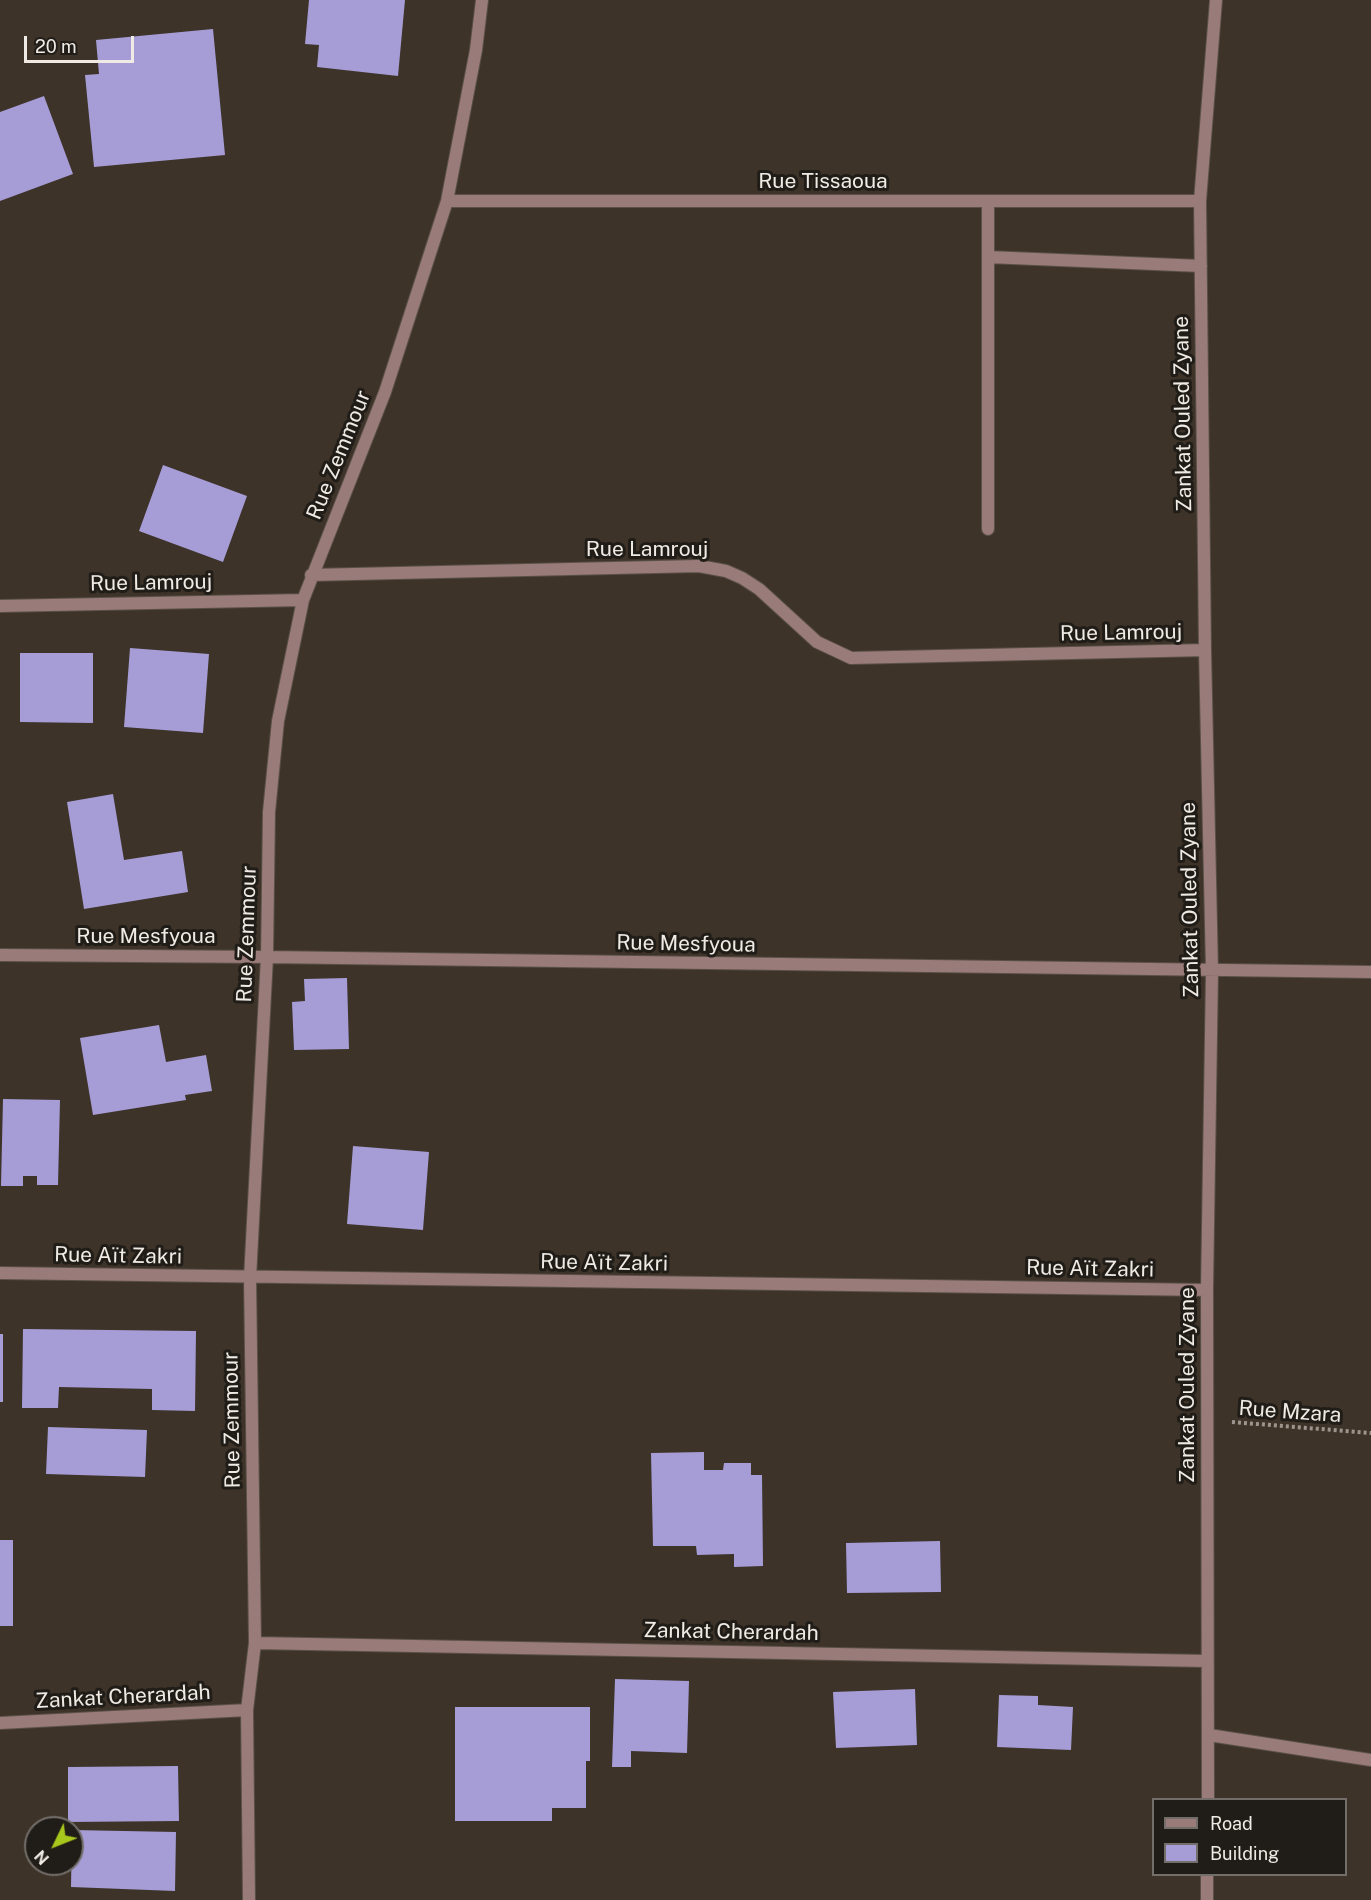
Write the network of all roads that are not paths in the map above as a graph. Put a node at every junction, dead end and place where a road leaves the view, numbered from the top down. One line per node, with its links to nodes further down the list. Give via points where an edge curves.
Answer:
1 (483, 0): 3 (street, Rue Zemmour)
2 (1216, 0): 5 (street, Zankat Ouled Zyane)
3 (447, 201): 4 (street, Rue Tissaoua); 9 (street, Rue Zemmour, via 385,392)
4 (988, 201): 5 (street, Rue Tissaoua); 6 (street)
5 (1200, 201): 7 (street, Zankat Ouled Zyane)
6 (988, 257): 7 (street); 8 (street)
7 (1201, 266): 12 (street, Zankat Ouled Zyane)
8 (988, 529)
9 (311, 575): 10 (street, Rue Zemmour); 12 (street, Rue Lamrouj, via 699,567 742,578 817,642 851,658)
10 (303, 600): 11 (street, Rue Lamrouj); 14 (street, Rue Zemmour, via 278,721 269,812)
11 (0, 606)
12 (1205, 650): 15 (street, Zankat Ouled Zyane)
13 (0, 955): 14 (street, Rue Mesfyoua)
14 (267, 957): 15 (street, Rue Mesfyoua); 18 (street, Rue Zemmour)
15 (1212, 971): 16 (street, Rue Mesfyoua); 19 (street, Zankat Ouled Zyane)
16 (1371, 972)
17 (0, 1273): 18 (street, Rue Aït Zakri)
18 (250, 1278): 19 (street, Rue Aït Zakri); 20 (street, Rue Zemmour)
19 (1207, 1290): 21 (street, Zankat Ouled Zyane)
20 (255, 1643): 21 (street, Zankat Cherardah); 22 (street, Rue Zemmour)
21 (1207, 1661): 24 (street, Zankat Ouled Zyane)
22 (247, 1710): 23 (street, Zankat Cherardah); 28 (street, Rue Zemmour)
23 (0, 1724)
24 (1209, 1734): 25 (street); 26 (street, Zankat Ouled Zyane)
25 (1371, 1760)
26 (1208, 1798)
27 (1207, 1876): 29 (street)
28 (249, 1900)
29 (1207, 1900)

